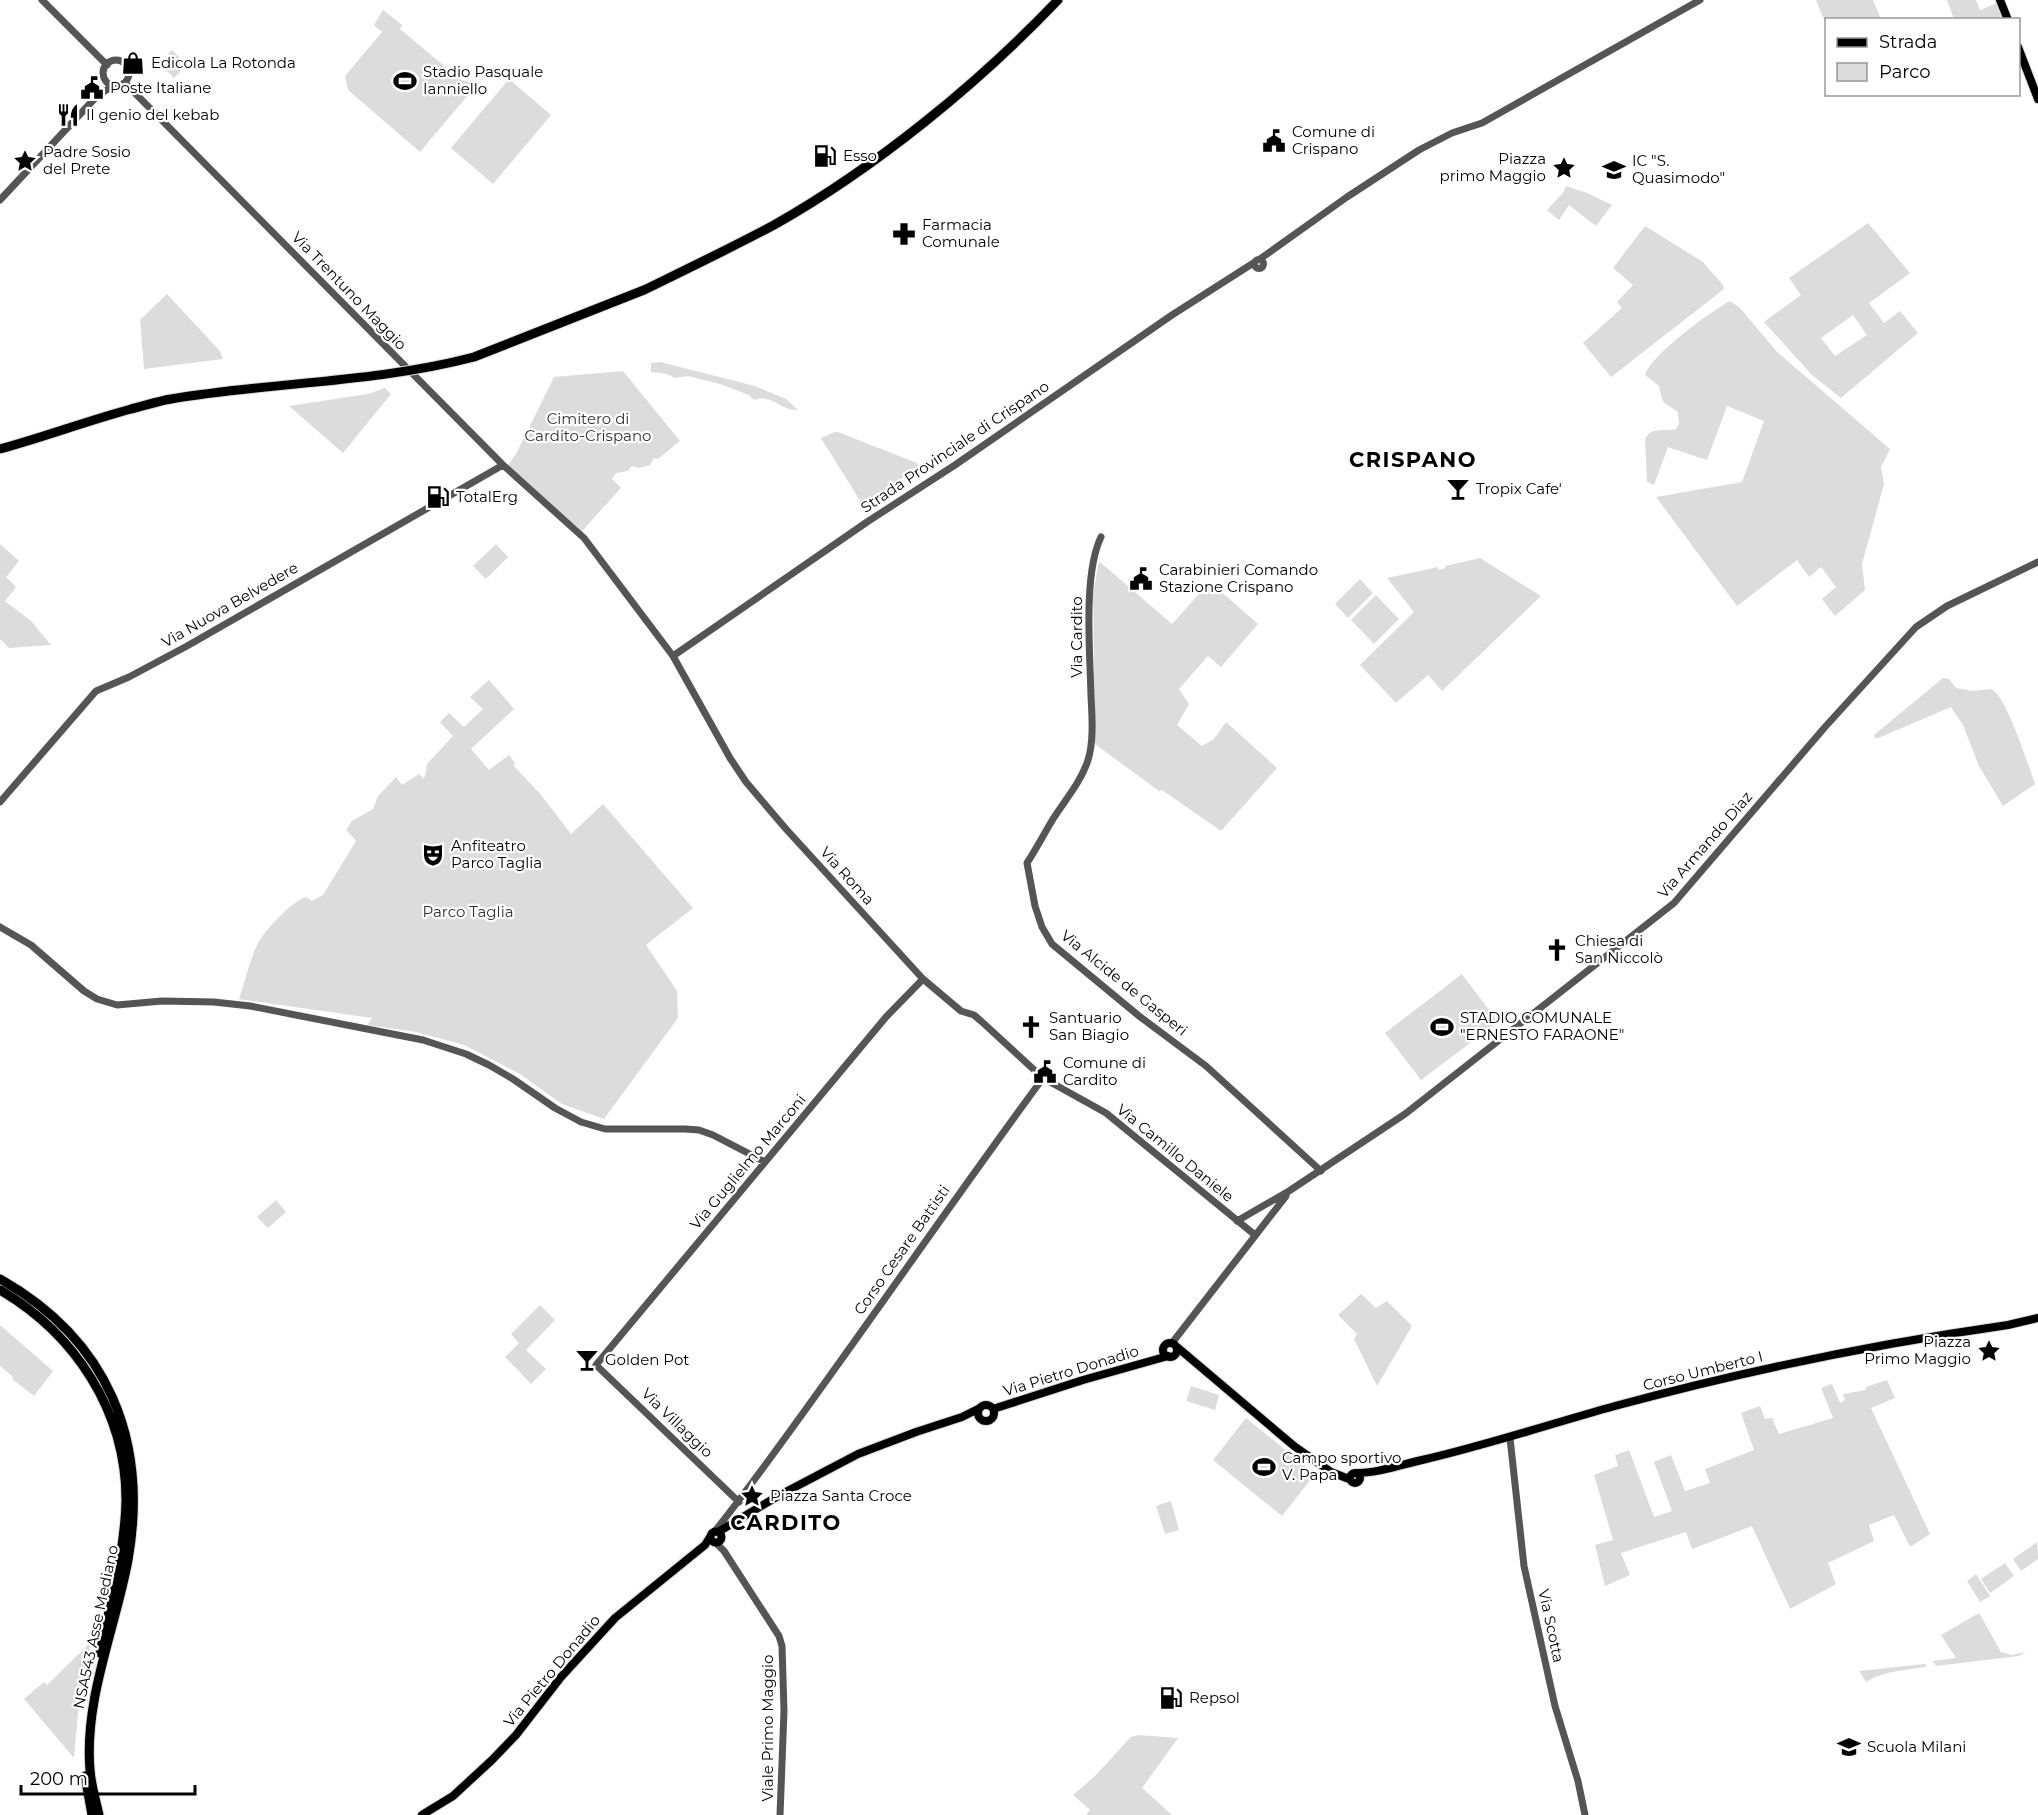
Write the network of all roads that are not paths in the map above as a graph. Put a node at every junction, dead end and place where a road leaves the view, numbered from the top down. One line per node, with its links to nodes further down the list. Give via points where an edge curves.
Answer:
1 (42, 0): 7 (street)
2 (1058, 0): 12 (highway, bridge, via 986,70 888,150 775,224 644,290 448,364 386,375 169,399)
3 (1700, 0): 17 (street, Strada Provinciale di Crispano, via 1482,123 1452,133 1400,161)
4 (2000, 0): 5 (main road)
5 (2007, 18)
6 (2020, 50): 10 (main road)
7 (107, 64): 8 (street, via 125,64 129,75); 9 (street, via 104,77)
8 (125, 82): 9 (street); 13 (street, Via Trentuno Maggio)
9 (113, 86): 11 (street, via 98,95)
10 (2038, 99)
11 (0, 200)
12 (0, 449)
13 (503, 465): 14 (street, Via Trentuno Maggio); 19 (street, Via Nuova Belvedere, via 187,646 96,691)
14 (558, 515): 17 (street, Via Roma, via 584,538)
15 (1101, 537): 18 (street, Via Cardito, via 1090,579)
16 (2038, 562): 24 (street, Via Armando Diaz, via 1947,606 1916,627 1674,903 1405,1114)
17 (673, 656): 21 (street, Via Roma, via 746,782)
18 (1091, 740): 24 (street, Via Alcide de Gasperi, via 1077,784 1027,863 1042,927 1052,944 1068,958 1206,1066)
19 (0, 802)
20 (0, 927): 23 (street, via 31,945 97,999 117,1005 162,1001 241,1005 423,1040 489,1065 581,1122 605,1129 699,1130)
21 (923, 979): 22 (street, Via Roma, via 961,1011 981,1021); 23 (street, Via Guglielmo Marconi, via 886,1017)
22 (1043, 1078): 28 (street, Via Camillo Daniele, via 1106,1113); 38 (street, Corso Cesare Battisti)
23 (765, 1162): 34 (street, Via Guglielmo Marconi)
24 (1321, 1171): 25 (street, Via Armando Diaz)
25 (1289, 1191): 26 (street, Via Armando Diaz); 27 (street)
26 (1266, 1205): 27 (street, via 1272,1206); 28 (street, Via Armando Diaz)
27 (1271, 1214): 29 (street)
28 (1237, 1221): 29 (street, Via Camillo Daniele)
29 (1254, 1235): 33 (street)
30 (0, 1279): 41 (highway, NSA543 Asse Mediano, via 21,1291 67,1330 104,1380 126,1433 134,1499 128,1560 91,1714 90,1771)
31 (0, 1290): 40 (highway, NSA543 Asse Mediano, via 32,1311 77,1356 103,1400 120,1454 126,1499 123,1533 87,1714 84,1761)
32 (2038, 1318): 37 (main road, Corso Umberto I, via 1732,1376)
33 (1171, 1350): 35 (main road, Via Pietro Donadio); 37 (main road, Corso Umberto I, via 1185,1355 1331,1472 1354,1477)
34 (596, 1365): 38 (street, Via Villaggio)
35 (993, 1409): 36 (main road, via 986,1405); 36 (main road, via 989,1420 984,1420)
36 (979, 1412): 39 (main road, Via Pietro Donadio, via 858,1454 778,1496)
37 (1510, 1438): 44 (street, Via Scotta, via 1524,1566 1556,1711)
38 (739, 1502): 39 (street, Corso Cesare Battisti)
39 (715, 1538): 42 (main road, Via Pietro Donadio, via 615,1618 492,1760 453,1796); 43 (street, Viale Primo Maggio, via 782,1646)
40 (92, 1815)
41 (99, 1815)
42 (422, 1815)
43 (780, 1815)
44 (1585, 1815)

